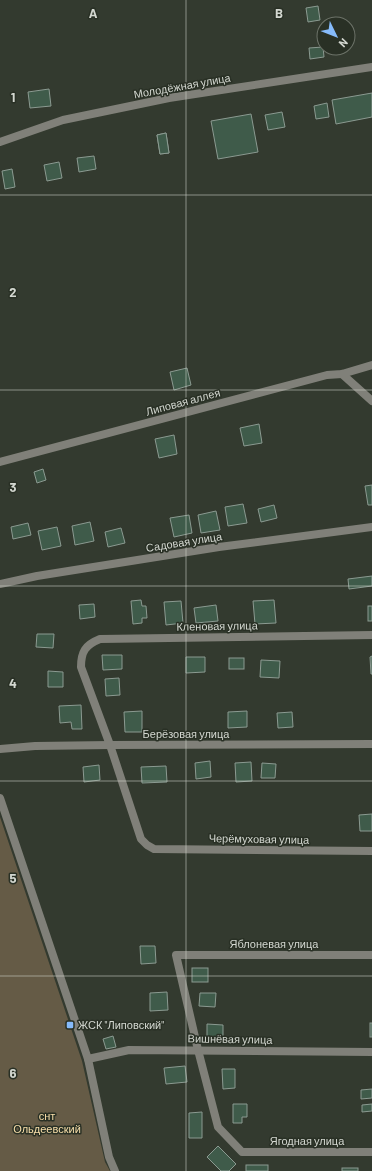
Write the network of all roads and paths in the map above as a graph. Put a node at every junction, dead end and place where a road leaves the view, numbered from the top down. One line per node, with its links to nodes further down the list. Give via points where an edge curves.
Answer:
1 (372, 67): 2 (street, Молодёжная улица, via 169,98 63,120)
2 (0, 142)
3 (372, 365): 4 (street, Липовая аллея)
4 (342, 374): 5 (street); 6 (street, Липовая аллея, via 327,375)
5 (372, 401)
6 (0, 462)
7 (372, 527): 8 (street, Садовая улица, via 218,547)
8 (0, 584)
9 (372, 634): 11 (street, Кленовая улица, via 100,639 92,642 81,656 81,667)
10 (372, 744): 11 (street, Берёзовая улица)
11 (110, 745): 12 (street, Берёзовая улица); 14 (street, Черёмуховая улица, via 141,839 154,848)
12 (0, 749)
13 (0, 798): 18 (street)
14 (372, 851)
15 (372, 954): 16 (street, Яблоневая улица, via 176,956)
16 (198, 1050): 17 (street, Вишнёвая улица); 18 (street, Вишнёвая улица, via 129,1050); 19 (street, Ягодная улица, via 218,1127 242,1152)
17 (372, 1052)
18 (88, 1059): 20 (street, via 109,1157)
19 (372, 1152)
20 (115, 1171)

